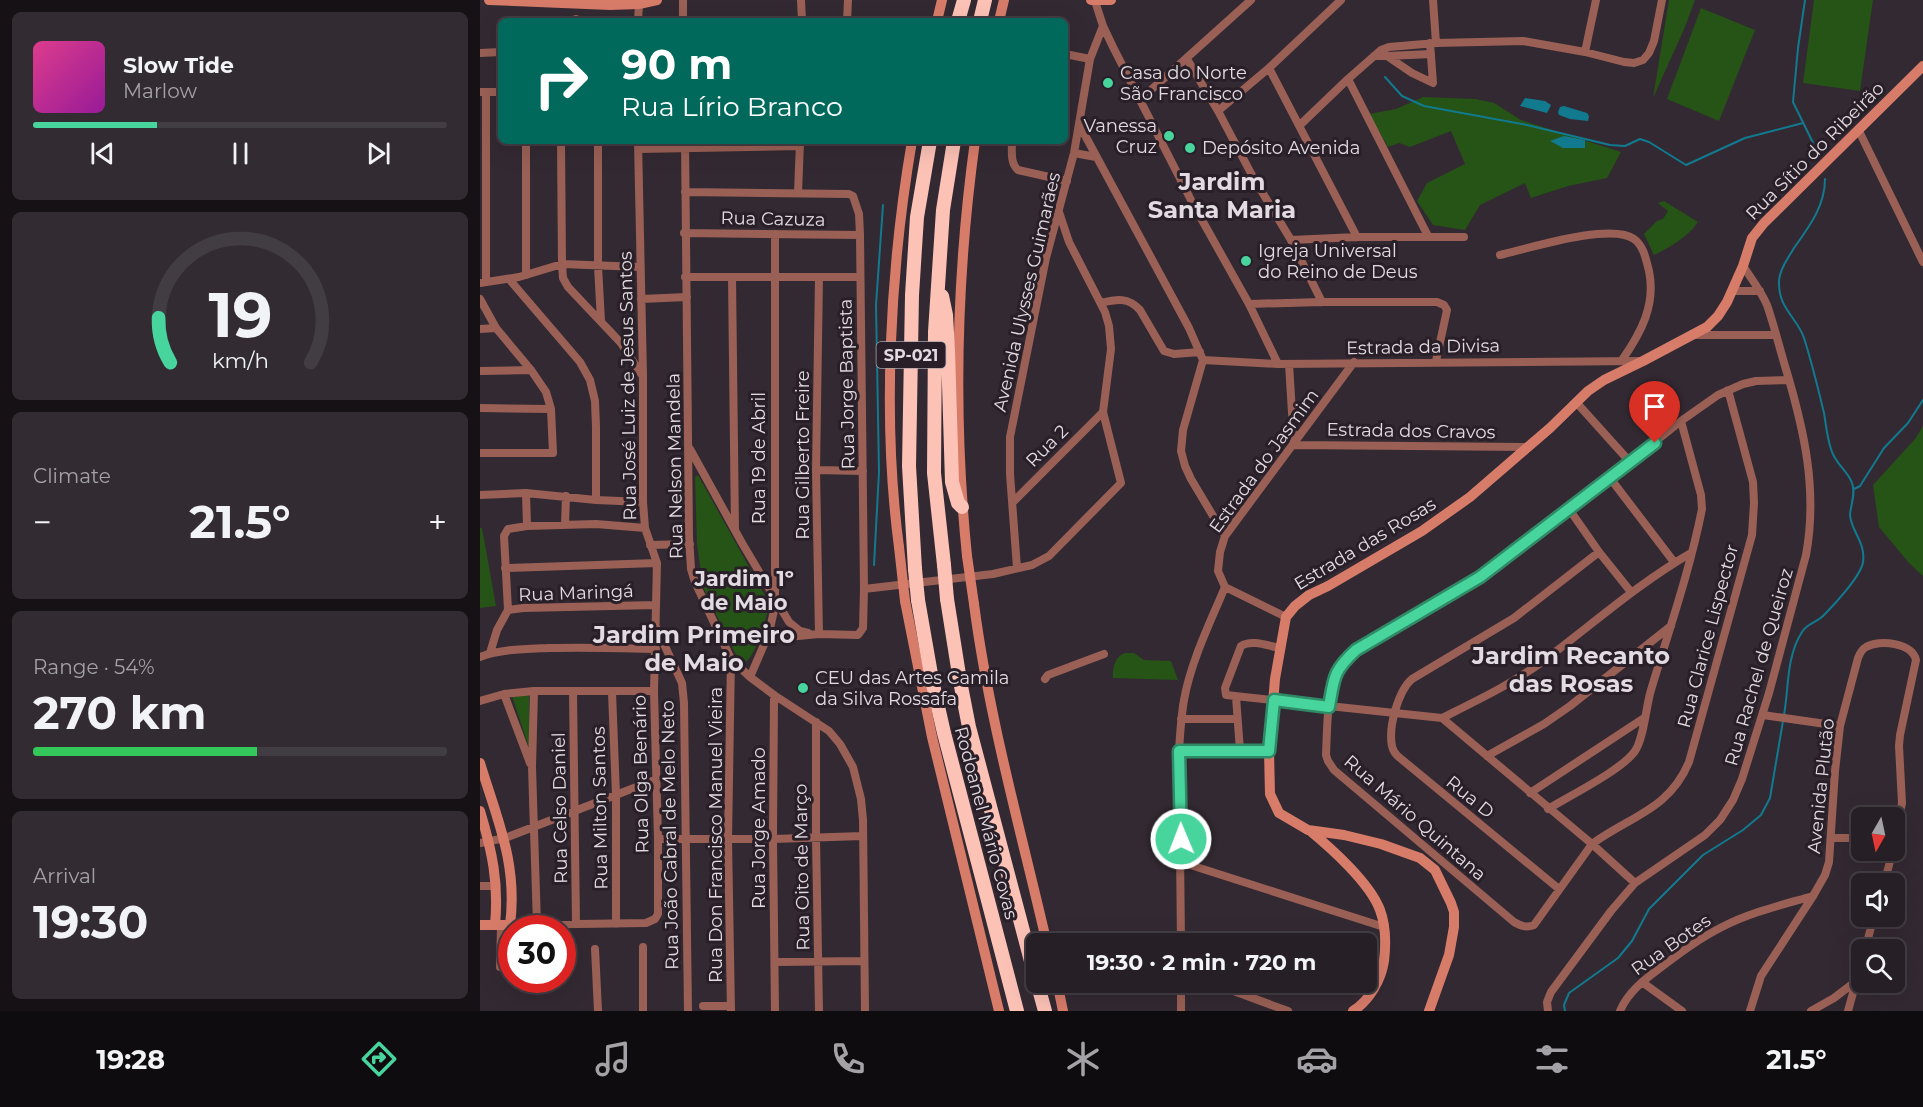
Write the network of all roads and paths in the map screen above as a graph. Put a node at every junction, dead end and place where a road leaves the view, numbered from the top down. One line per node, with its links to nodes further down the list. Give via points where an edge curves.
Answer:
1 (489, 0): 17 (main road)
2 (657, 0): 17 (main road)
3 (683, 0): 19 (street)
4 (801, 0): 20 (street)
5 (848, 0): 21 (street)
6 (942, 0): 22 (main road)
7 (964, 0): 23 (highway)
8 (985, 0): 24 (highway)
9 (1004, 0): 25 (main road)
10 (1093, 0): 11 (main road); 26 (street)
11 (1111, 0)
12 (1251, 0): 36 (street)
13 (1433, 0): 27 (street)
14 (1596, 0): 30 (street)
15 (1662, 0): 30 (street, via 1654,41 1643,60 1624,62)
16 (1336, 2): 38 (street)
17 (639, 4): 18 (street)
18 (638, 18)
19 (683, 18)
20 (802, 18)
21 (848, 18)
22 (938, 18)
23 (959, 18)
24 (981, 18)
25 (1000, 18)
26 (1103, 27): 35 (street, Avenida Ulysses Guimarães); 41 (street)
27 (1433, 43): 30 (street, via 1524,41); 32 (street); 33 (street, via 1389,46)
28 (480, 52): 29 (street)
29 (498, 52)
30 (1585, 52)
31 (1068, 54): 35 (street)
32 (1431, 54): 34 (street); 34 (street, via 1433,83)
33 (1374, 56): 34 (street); 39 (street)
34 (1387, 56)
35 (1090, 58): 44 (street, Avenida Ulysses Guimarães)
36 (1187, 58): 41 (street); 42 (street)
37 (1923, 66): 45 (main road, Rua Sítio do Ribeirão)
38 (1269, 68): 42 (street); 43 (street)
39 (1348, 79): 43 (street); 67 (street)
40 (483, 92): 86 (street)
41 (1141, 99): 94 (street)
42 (1218, 111): 70 (street)
43 (1300, 125): 68 (street)
44 (1080, 126): 57 (street, Avenida Ulysses Guimarães); 58 (street)
45 (1859, 130): 73 (street); 76 (main road, Rua Sítio do Ribeirão, via 1764,223 1752,238)
46 (526, 144): 78 (street)
47 (561, 144): 74 (street)
48 (598, 144): 75 (street)
49 (800, 144): 56 (street); 61 (street)
50 (912, 144): 151 (main road, bridge, via 897,251 892,352 892,456 899,548)
51 (929, 144): 151 (highway, Rodoanel Mário Covas / SP-021, bridge, via 917,217 911,315 909,466 915,569)
52 (954, 144): 84 (highway, Rodoanel Mário Covas / SP-021)
53 (975, 144): 132 (main road, via 958,325)
54 (1012, 144): 59 (street, via 1012,161 1018,170)
55 (638, 145): 56 (street); 77 (street, Rua José Luiz de Jesus Santos)
56 (685, 145): 60 (street, Rua Nelson Mandela)
57 (1074, 153): 58 (street); 59 (street, Avenida Ulysses Guimarães)
58 (1096, 157): 100 (street)
59 (1066, 181): 62 (street, Avenida Ulysses Guimarães)
60 (685, 192): 61 (street); 63 (street, Rua Nelson Mandela)
61 (798, 193): 65 (street, Rua Jorge Baptista, via 854,196)
62 (1059, 212): 66 (street, Avenida Ulysses Guimarães); 71 (street)
63 (684, 233): 64 (street, Rua Cazuza); 80 (street, Rua Nelson Mandela)
64 (775, 234): 65 (street, Rua Cazuza); 79 (street, Rua 19 de Abril)
65 (860, 235): 83 (street, Rua Jorge Baptista)
66 (1053, 236): 71 (street); 131 (street, Avenida Ulysses Guimarães, via 1010,437)
67 (1428, 236): 68 (street); 69 (street)
68 (1357, 237): 70 (street)
69 (1464, 237)
70 (1291, 240): 92 (street)
71 (1070, 242): 93 (street)
72 (1500, 255): 102 (street, via 1582,236 1610,233 1635,239 1645,254 1651,281 1649,303 1638,338)
73 (1923, 261)
74 (562, 264): 75 (street); 78 (street); 95 (street, via 568,287)
75 (598, 266): 77 (street); 95 (street)
76 (1743, 266): 87 (main road, Rua Sítio do Ribeirão); 88 (street, Rua Rachel de Queiroz)
77 (640, 267): 91 (street, Rua José Luiz de Jesus Santos)
78 (526, 275): 85 (street)
79 (775, 276): 81 (street); 82 (street); 150 (street, Rua 19 de Abril)
80 (685, 277): 81 (street); 89 (street, Rua Nelson Mandela)
81 (732, 277): 137 (street)
82 (819, 277): 83 (street); 123 (street, Rua Gilberto Freire)
83 (860, 277): 124 (street, Rua Jorge Baptista)
84 (938, 278): 132 (highway, via 948,342 952,482); 232 (highway, Rodoanel Mário Covas / SP-021, bridge, via 934,473 947,599 969,727)
85 (509, 279): 86 (street); 129 (street, via 580,362 590,380 595,401)
86 (483, 282)
87 (1732, 291): 88 (street); 98 (main road, Rua Sítio do Ribeirão, via 1718,316)
88 (1760, 291): 99 (street, Rua Rachel de Queiroz)
89 (687, 297): 91 (street); 119 (street, Rua Nelson Mandela)
90 (480, 299): 96 (street)
91 (642, 299): 110 (street, Rua José Luiz de Jesus Santos)
92 (1322, 302): 94 (street); 103 (street, via 1427,301 1444,305 1448,310)
93 (1101, 303): 100 (street, via 1127,300 1135,304 1164,351); 116 (street, via 1111,336)
94 (1249, 304): 106 (street)
95 (601, 321): 110 (street)
96 (496, 328): 97 (street); 109 (street)
97 (480, 329)
98 (1694, 335): 99 (street); 104 (main road, Rua Sítio do Ribeirão)
99 (1776, 335): 111 (street, Rua Rachel de Queiroz)
100 (1200, 352): 101 (street)
101 (1203, 360): 106 (street, Estrada da Divisa); 138 (street, via 1181,451 1191,479)
102 (1622, 360): 103 (street, Estrada da Divisa); 104 (street, Estrada da Divisa)
103 (1436, 361): 105 (street, Estrada da Divisa)
104 (1643, 361): 113 (main road, Estrada das Rosas, via 1604,380)
105 (1354, 362): 107 (street, Estrada da Divisa); 118 (street, Estrada do Jasmim)
106 (1278, 364): 107 (street, Estrada da Divisa)
107 (1289, 364): 118 (street)
108 (480, 370): 109 (street)
109 (531, 370): 115 (street, via 546,392)
110 (643, 376): 130 (street, Rua José Luiz de Jesus Santos)
111 (1789, 380): 112 (street, Rua Mário Quintana, via 1756,381); 180 (street, Rua Rachel de Queiroz, via 1807,459 1811,517 1806,555)
112 (1728, 390): 117 (street, Rua Mário Quintana); 212 (street, Rua Clarice Lispector, via 1753,482 1752,535 1689,762 1676,787 1660,803)
113 (1576, 402): 120 (main road, Estrada das Rosas); 122 (street)
114 (480, 408): 115 (street)
115 (551, 409): 121 (street, via 553,453)
116 (1103, 412): 131 (street, Rua 2); 146 (street, via 1121,483 1049,556)
117 (1681, 421): 122 (street, Rua Mário Quintana); 142 (street, via 1701,495 1702,509)
118 (1294, 445): 120 (street, Estrada dos Cravos); 138 (street, Estrada do Jasmim)
119 (690, 447): 137 (street); 139 (street, Rua Nelson Mandela)
120 (1528, 447): 154 (main road, Estrada das Rosas, via 1470,497 1422,531 1309,595)
121 (480, 453)
122 (1630, 462): 125 (street, Rua Mário Quintana)
123 (816, 470): 124 (street); 157 (street, Rua Gilberto Freire)
124 (863, 471): 148 (street, Rua Jorge Baptista)
125 (1610, 478): 133 (street, Rua Mário Quintana); 143 (street)
126 (525, 493): 127 (street); 128 (street); 135 (street)
127 (480, 495)
128 (566, 496): 129 (street); 134 (street)
129 (596, 500): 130 (street)
130 (643, 502): 136 (street, Rua José Luiz de Jesus Santos)
131 (1013, 502): 146 (street, Avenida Ulysses Guimarães)
132 (962, 507): 230 (main road, bridge, via 979,643)
133 (1569, 509): 141 (street); 178 (street, Rua Mário Quintana, via 1480,577 1356,650 1333,679)
134 (565, 525): 135 (street); 136 (street)
135 (527, 526): 145 (street, via 508,529 504,536)
136 (645, 528): 140 (street, Rua José Luiz de Jesus Santos)
137 (735, 530): 150 (street)
138 (1225, 536): 147 (street, Estrada do Jasmim, via 1218,571)
139 (690, 544): 140 (street); 166 (street, Rua Nelson Mandela, via 695,582)
140 (650, 545): 144 (street, Rua José Luiz de Jesus Santos)
141 (1599, 552): 149 (street); 179 (street, Rua D, via 1514,618 1412,679 1401,692)
142 (1691, 553): 143 (street); 155 (street)
143 (1674, 562): 149 (street)
144 (657, 563): 145 (street); 152 (street, Rua José Luiz de Jesus Santos)
145 (506, 568): 153 (street)
146 (1017, 568): 148 (street)
147 (1226, 587): 154 (street); 183 (street, via 1200,649)
148 (864, 589): 157 (street, Rua Jorge Baptista, via 863,628 858,635)
149 (1631, 592): 181 (street, via 1531,670)
150 (774, 597): 157 (street, via 789,622); 158 (street, Rua 19 de Abril)
151 (911, 601): 255 (main road, via 932,737); 256 (highway, Rodoanel Mário Covas / SP-021)
152 (656, 605): 153 (street, Rua Maringá); 156 (street, Rua José Luiz de Jesus Santos)
153 (508, 610): 163 (street, Rua Maringá)
154 (1286, 617): 160 (main road, Estrada das Rosas)
155 (1671, 626): 159 (street); 162 (street)
156 (657, 628): 161 (street, Rua Olga Benário); 209 (street, Rua João Cabral de Melo Neto, via 682,683)
157 (815, 634): 158 (street)
158 (767, 639): 167 (street, Rua 19 de Abril)
159 (1646, 647): 162 (street); 190 (street, via 1544,724)
160 (1280, 648): 175 (street, via 1251,643 1241,646 1225,691 1226,695); 176 (main road, Estrada das Rosas)
161 (656, 649): 163 (street, via 586,647); 170 (street, Rua Olga Benário)
162 (1663, 652): 182 (street)
163 (490, 653): 165 (street)
164 (1104, 654): 168 (street)
165 (480, 657)
166 (731, 659): 167 (street, Rua Nelson Mandela); 210 (street, Rua Don Francisco Manuel Vieira)
167 (750, 677): 174 (street, Rua Nelson Mandela)
168 (1045, 679)
169 (534, 691): 171 (street); 173 (street); 192 (street)
170 (654, 691): 172 (street); 193 (street, Rua Olga Benário)
171 (573, 692): 172 (street); 199 (street, Rua Celso Daniel)
172 (612, 692): 195 (street, Rua Milton Santos)
173 (504, 694): 177 (street); 192 (street)
174 (774, 695): 185 (street, Rua Nelson Mandela); 204 (street, Rua Jorge Amado)
175 (1236, 697): 176 (street); 184 (street)
176 (1274, 700): 178 (street); 189 (main road, Estrada das Rosas)
177 (480, 701)
178 (1329, 707): 179 (street); 217 (street, Rua Mário Quintana, via 1326,755 1334,770 1514,922 1527,927 1534,925)
179 (1394, 714): 181 (street); 217 (street, Rua D, via 1392,744 1400,759)
180 (1763, 715): 186 (street); 214 (street, Rua Rachel de Queiroz, via 1742,779 1720,820 1705,835)
181 (1442, 718): 190 (street)
182 (1644, 718): 194 (street); 197 (street, via 1640,742 1630,758)
183 (1181, 719): 184 (street); 187 (street)
184 (1237, 719): 188 (street)
185 (816, 722): 202 (street, Rua Nelson Mandela, via 830,731 853,767 861,799); 205 (street, Rua Oito de Março)
186 (1840, 726): 196 (street, Avenida Plutão, via 1861,651 1874,644 1908,648 1916,660 1900,735); 206 (street, Avenida Plutão)
187 (1179, 751): 188 (street); 213 (street)
188 (1240, 751): 189 (street)
189 (1269, 751): 201 (main road, Estrada das Rosas, via 1270,794 1275,806 1279,813)
190 (1487, 756): 194 (street)
191 (480, 763): 203 (main road)
192 (532, 767): 200 (street)
193 (657, 779): 195 (street); 208 (street, Rua Olga Benário)
194 (1530, 794): 197 (street)
195 (616, 795): 199 (street); 226 (street, Rua Milton Santos)
196 (1901, 807)
197 (1548, 809): 212 (street)
198 (480, 811): 211 (main road)
199 (575, 811): 200 (street); 224 (street, Rua Celso Daniel)
200 (534, 826): 203 (street); 223 (street)
201 (1308, 830): 229 (main road, via 1365,886 1377,903); 262 (main road, Estrada das Rosas, via 1381,844 1420,858 1435,870 1454,912 1454,927 1449,955)
202 (862, 836): 205 (street); 236 (street, Rua Nelson Mandela)
203 (505, 838): 211 (street); 222 (main road, via 512,883)
204 (772, 838): 205 (street); 210 (street); 237 (street, Rua Jorge Amado)
205 (816, 838): 235 (street, Rua Oito de Março)
206 (1831, 838): 207 (street); 218 (street, Avenida Plutão, via 1825,875)
207 (1851, 838)
208 (658, 839): 209 (street); 226 (street, Rua Olga Benário, via 658,914 646,923)
209 (687, 839): 210 (street); 251 (street, Rua João Cabral de Melo Neto)
210 (728, 839): 248 (street, Rua Don Francisco Manuel Vieira)
211 (485, 842): 216 (main road, via 494,864)
212 (1592, 844): 214 (street); 217 (street)
213 (1181, 861): 229 (street); 231 (street)
214 (1635, 883): 263 (street, Rua Rachel de Queiroz, via 1551,992)
215 (480, 886): 216 (street)
216 (496, 886): 221 (main road)
217 (1559, 889)
218 (1813, 896): 219 (street, Rua Botes); 220 (street, Avenida Plutão)
219 (1784, 904): 220 (street); 238 (street, Rua Botes, via 1722,926)
220 (1800, 914): 266 (street, Avenida Plutão, via 1761,976)
221 (500, 915)
222 (504, 915)
223 (537, 915)
224 (576, 915)
225 (576, 924): 226 (street)
226 (616, 924)
227 (480, 925): 228 (main road)
228 (498, 925)
229 (1384, 927): 261 (main road, via 1380,978)
230 (1044, 933)
231 (1181, 933)
232 (1026, 940)
233 (644, 947): 250 (street)
234 (596, 949): 249 (street)
235 (819, 961): 236 (street); 237 (street); 253 (street, Rua Oito de Março)
236 (864, 961): 254 (street, Rua Nelson Mandela)
237 (775, 962): 252 (street, Rua Jorge Amado)
238 (1642, 982): 264 (street, Rua Botes); 265 (street)
239 (1851, 985): 245 (street)
240 (1040, 993): 257 (highway, Rodoanel Mário Covas / SP-021)
241 (1059, 993): 258 (main road)
242 (1181, 993): 259 (street)
243 (1239, 993): 260 (street)
244 (1852, 993): 246 (street)
245 (1834, 998): 246 (street); 267 (street)
246 (1850, 1001): 268 (street)
247 (703, 1006): 248 (street)
248 (731, 1009)
249 (598, 1011)
250 (643, 1011)
251 (688, 1011)
252 (776, 1011)
253 (819, 1011)
254 (865, 1011)
255 (999, 1011)
256 (1017, 1011)
257 (1045, 1011)
258 (1063, 1011)
259 (1181, 1011)
260 (1288, 1011)
261 (1353, 1011)
262 (1429, 1011)
263 (1548, 1011)
264 (1620, 1011)
265 (1682, 1011)
266 (1750, 1011)
267 (1811, 1011)
268 (1848, 1011)

